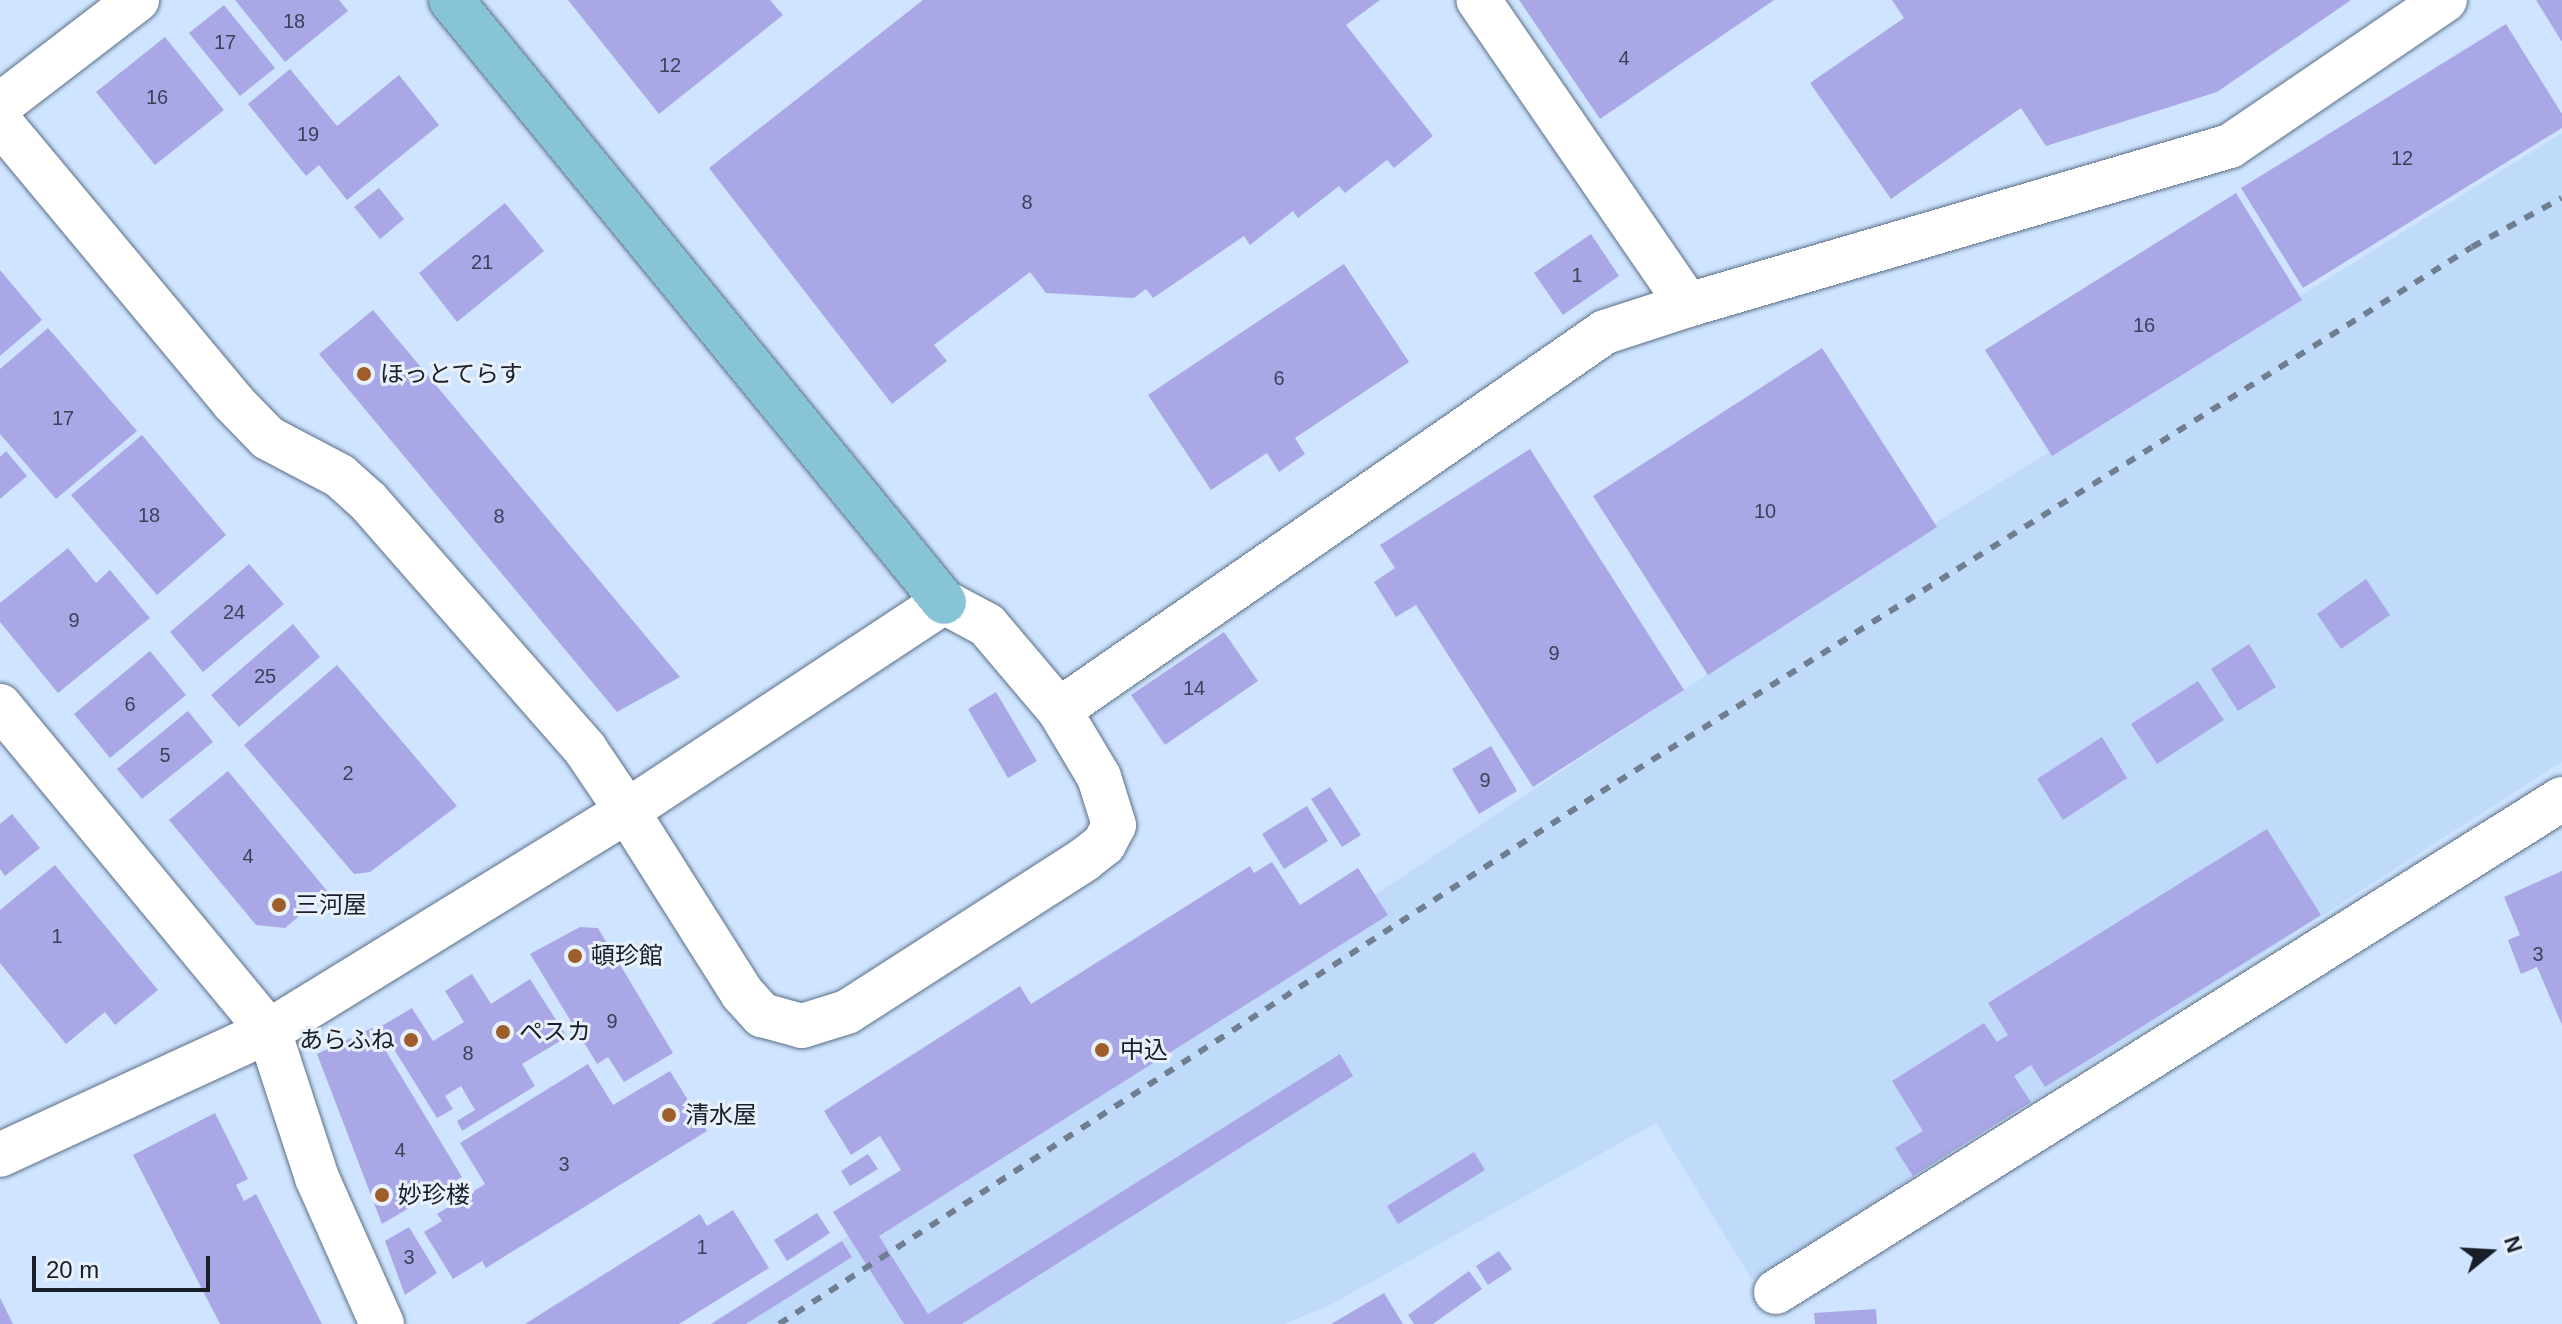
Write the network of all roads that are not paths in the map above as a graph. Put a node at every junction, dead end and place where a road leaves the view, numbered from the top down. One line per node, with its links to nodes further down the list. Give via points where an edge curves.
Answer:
1 (137, 0): 5 (street)
2 (451, 0): 8 (main road)
3 (1478, 0): 7 (street)
4 (2445, 0): 7 (street, via 2230,146)
5 (0, 105)
6 (0, 122): 12 (street, via 233,402 268,438 340,476 368,501 585,749)
7 (1688, 305): 10 (street, via 1605,332)
8 (944, 602): 10 (street, via 987,625); 12 (street)
9 (0, 706): 13 (street)
10 (1059, 710): 12 (street, via 1111,803 1114,825 1104,844 823,1023 783,1025 762,1015 742,993)
11 (2562, 799): 15 (street)
12 (627, 811): 13 (street)
13 (269, 1031): 14 (street); 16 (street, via 317,1178)
14 (0, 1155)
15 (1776, 1292)
16 (382, 1324)

